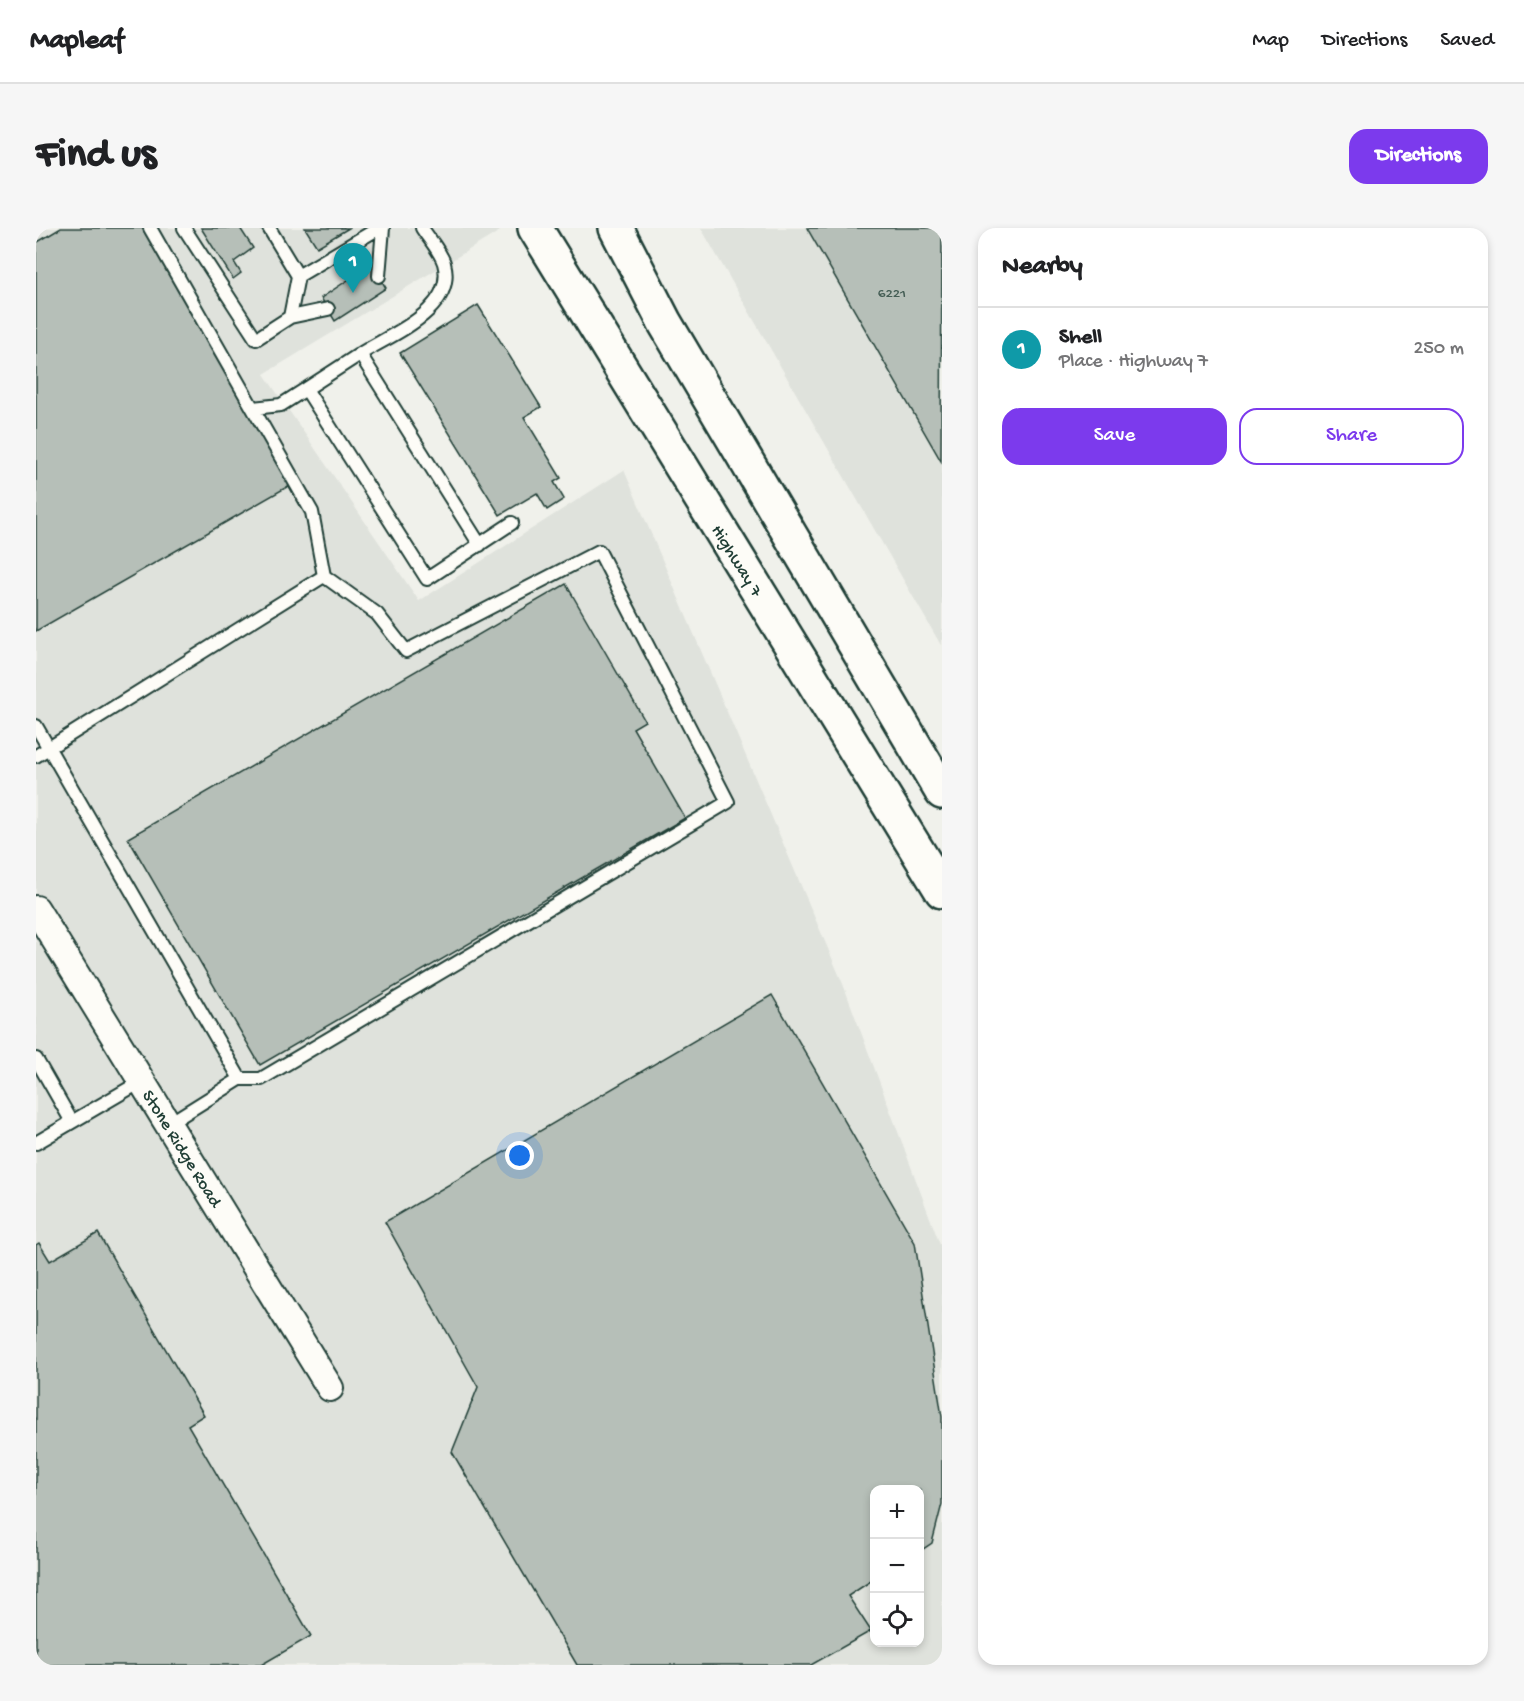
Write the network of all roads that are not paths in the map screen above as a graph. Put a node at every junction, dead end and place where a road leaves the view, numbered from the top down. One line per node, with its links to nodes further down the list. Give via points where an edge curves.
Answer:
1 (150, 228): 14 (lane)
2 (184, 228): 11 (lane, via 256,339)
3 (268, 228): 8 (lane)
4 (381, 228): 8 (lane); 9 (lane)
5 (422, 228): 12 (lane, via 443,261 446,275 438,302)
6 (535, 228): 22 (main road, Highway 7)
7 (616, 228): 21 (main road, via 665,322)
8 (298, 276): 11 (lane)
9 (379, 276)
10 (328, 309): 11 (lane)
11 (290, 317)
12 (360, 354): 13 (lane); 16 (lane)
13 (306, 389): 14 (lane, via 281,405); 16 (lane, via 427,579)
14 (253, 408): 17 (lane, via 312,512)
15 (512, 523): 16 (lane)
16 (480, 545)
17 (324, 576): 19 (lane); 25 (lane, via 377,614 406,651 598,552 728,802 261,1079)
18 (36, 726): 19 (lane)
19 (51, 749): 20 (lane); 25 (lane)
20 (36, 756)
21 (942, 792)
22 (942, 891)
23 (36, 909): 26 (street, Stone Ridge Road)
24 (36, 1059): 27 (lane)
25 (240, 1079): 28 (lane)
26 (142, 1081): 27 (lane); 28 (street, Stone Ridge Road)
27 (72, 1122): 29 (lane)
28 (168, 1124): 30 (street, Stone Ridge Road)
29 (36, 1143)
30 (330, 1388)

